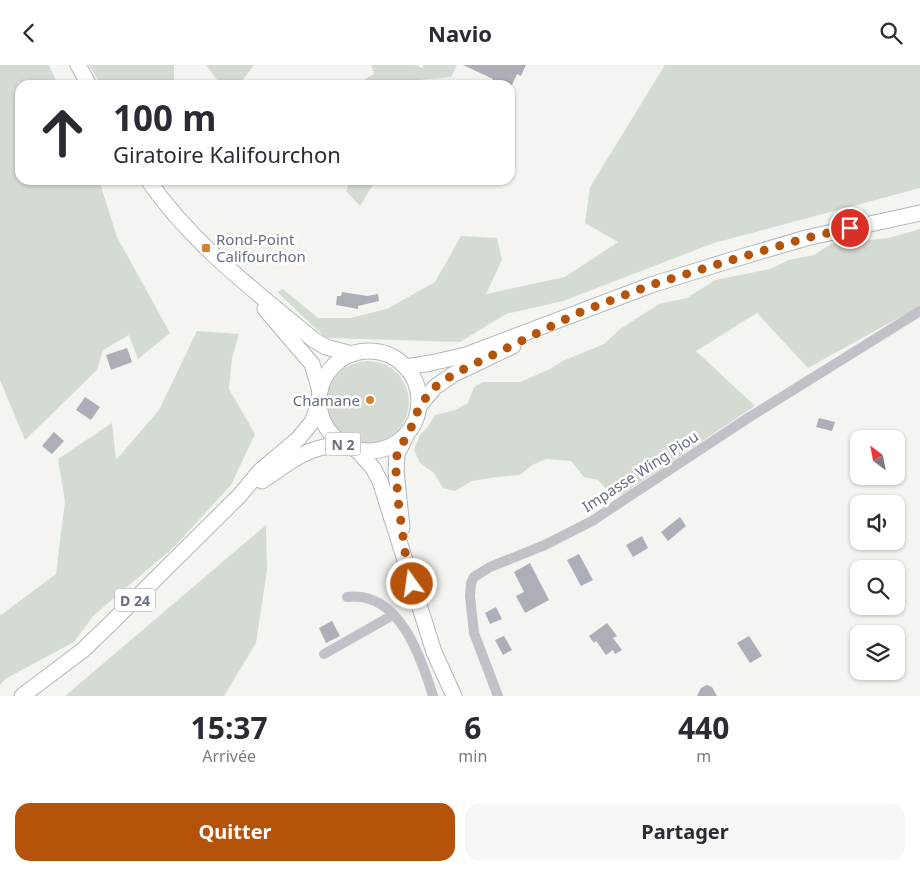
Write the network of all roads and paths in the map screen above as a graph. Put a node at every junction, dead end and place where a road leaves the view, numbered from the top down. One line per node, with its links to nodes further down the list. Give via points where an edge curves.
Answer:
1 (78, 65): 2 (main road)
2 (86, 80)
3 (152, 185): 5 (main road, N 2, via 171,211)
4 (920, 213): 7 (main road, via 806,238 728,261 651,285)
5 (247, 286): 8 (main road, N 2, via 314,340); 10 (main road, N 2, via 312,364)
6 (920, 311): 23 (street, Impasse Wing Piou, via 748,418 592,521 474,577 470,596 474,633)
7 (563, 319): 9 (main road, via 466,355); 11 (main road, via 454,374 435,387)
8 (352, 354): 9 (main road, N 2, via 381,353); 10 (main road, via 326,375)
9 (406, 367): 11 (main road, via 414,379)
10 (320, 397): 13 (main road, N 2, via 322,417 328,429 337,440); 14 (main road, D 24, via 307,429 260,471)
11 (419, 406): 12 (main road, N 2)
12 (407, 433): 13 (main road, N 2, via 385,448 371,451); 15 (main road, N 2, via 397,454 396,471)
13 (353, 448): 14 (main road, D 24, via 332,446 313,450); 15 (main road, N 2, via 373,468 380,481)
14 (240, 495): 20 (main road, D 24, via 83,651)
15 (407, 566): 19 (main road, N 2)
16 (347, 597): 17 (street, via 366,597)
17 (393, 615): 18 (street); 19 (street)
18 (324, 654)
19 (428, 656): 21 (street); 22 (main road, N 2)
20 (22, 696)
21 (433, 696)
22 (454, 696)
23 (498, 696)

